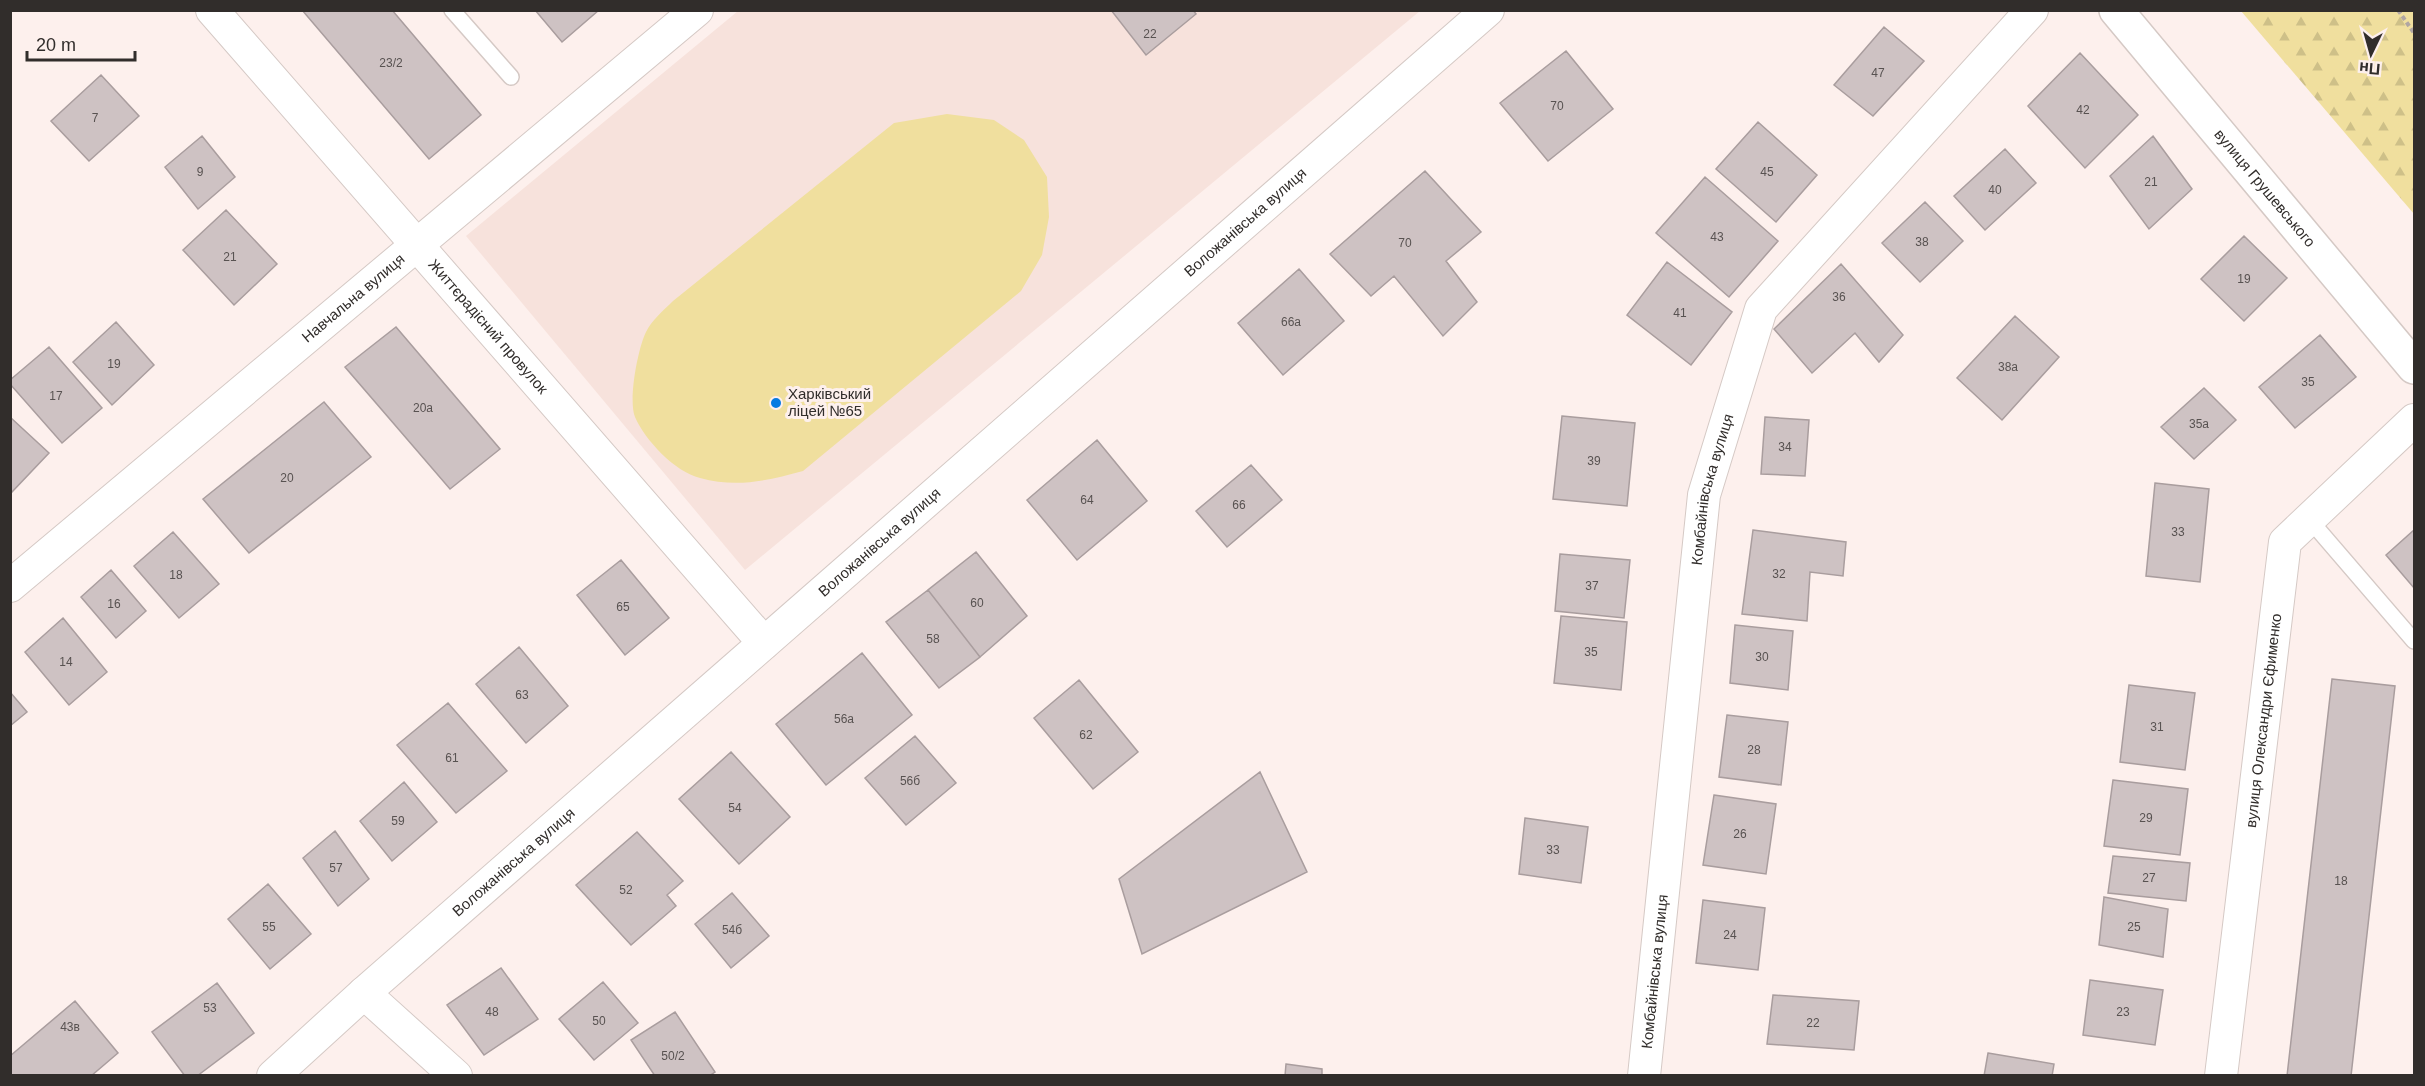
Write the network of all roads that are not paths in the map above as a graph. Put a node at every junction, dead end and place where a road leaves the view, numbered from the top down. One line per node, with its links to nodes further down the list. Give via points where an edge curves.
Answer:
1 (212, 10): 8 (street, Життєрадісний провулок)
2 (452, 10): 7 (lane)
3 (697, 10): 8 (street, Навчальна вулиця)
4 (1488, 10): 14 (street, Воложанівська вулиця)
5 (2032, 10): 18 (street, Комбайнівська вулиця, via 1761,309 1704,495)
6 (2116, 10): 9 (street, вулиця Грушевського)
7 (511, 77)
8 (418, 245): 12 (street, Навчальна вулиця); 14 (street, Життєрадісний провулок)
9 (2415, 367)
10 (2415, 420): 11 (street, вулиця Олександри Єфименко)
11 (2309, 519): 13 (lane); 19 (street, вулиця Олександри Єфименко, via 2285,542)
12 (10, 586)
13 (2415, 641)
14 (765, 643): 15 (street, Воложанівська вулиця)
15 (364, 993): 16 (street, Воложанівська вулиця); 17 (street)
16 (273, 1076)
17 (456, 1076)
18 (1644, 1076)
19 (2221, 1076)

